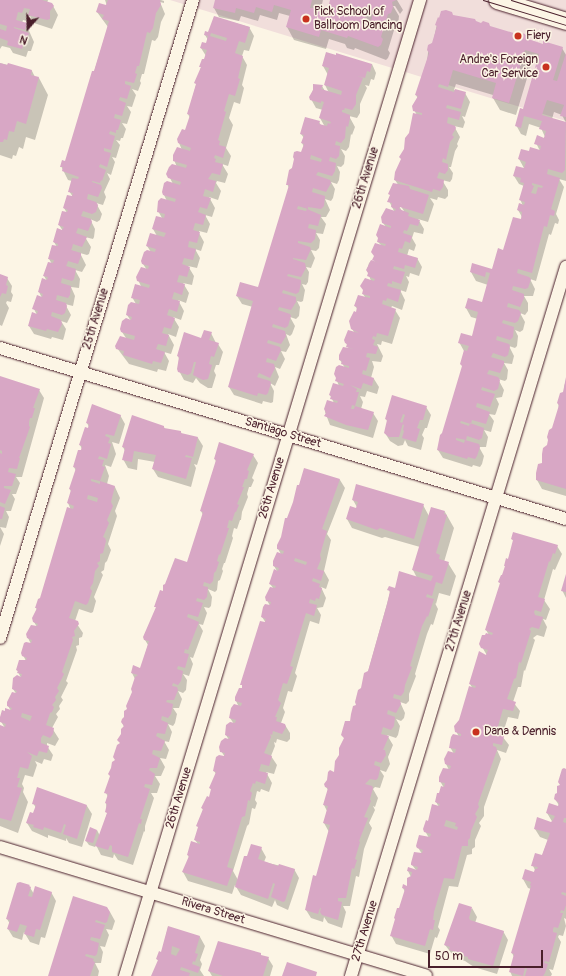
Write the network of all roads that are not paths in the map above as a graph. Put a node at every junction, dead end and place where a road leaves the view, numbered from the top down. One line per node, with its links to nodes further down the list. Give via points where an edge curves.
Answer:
1 (193, 0): 7 (street, 25th Avenue)
2 (420, 0): 8 (street, 26th Avenue)
3 (497, 0): 4 (street)
4 (566, 21)
5 (566, 266): 9 (street, 27th Avenue)
6 (0, 348): 7 (street, Santiago Street)
7 (80, 372): 8 (street, Santiago Street); 11 (street, 25th Avenue)
8 (288, 435): 9 (street, Santiago Street); 13 (street, 26th Avenue)
9 (496, 498): 10 (street, Santiago Street); 14 (street, 27th Avenue)
10 (566, 519)
11 (0, 638)
12 (0, 847): 13 (street, Rivera Street)
13 (150, 893): 14 (street, Rivera Street); 15 (street, 26th Avenue)
14 (358, 955): 16 (street, 27th Avenue); 17 (street, Rivera Street)
15 (125, 976)
16 (352, 976)
17 (426, 976)

